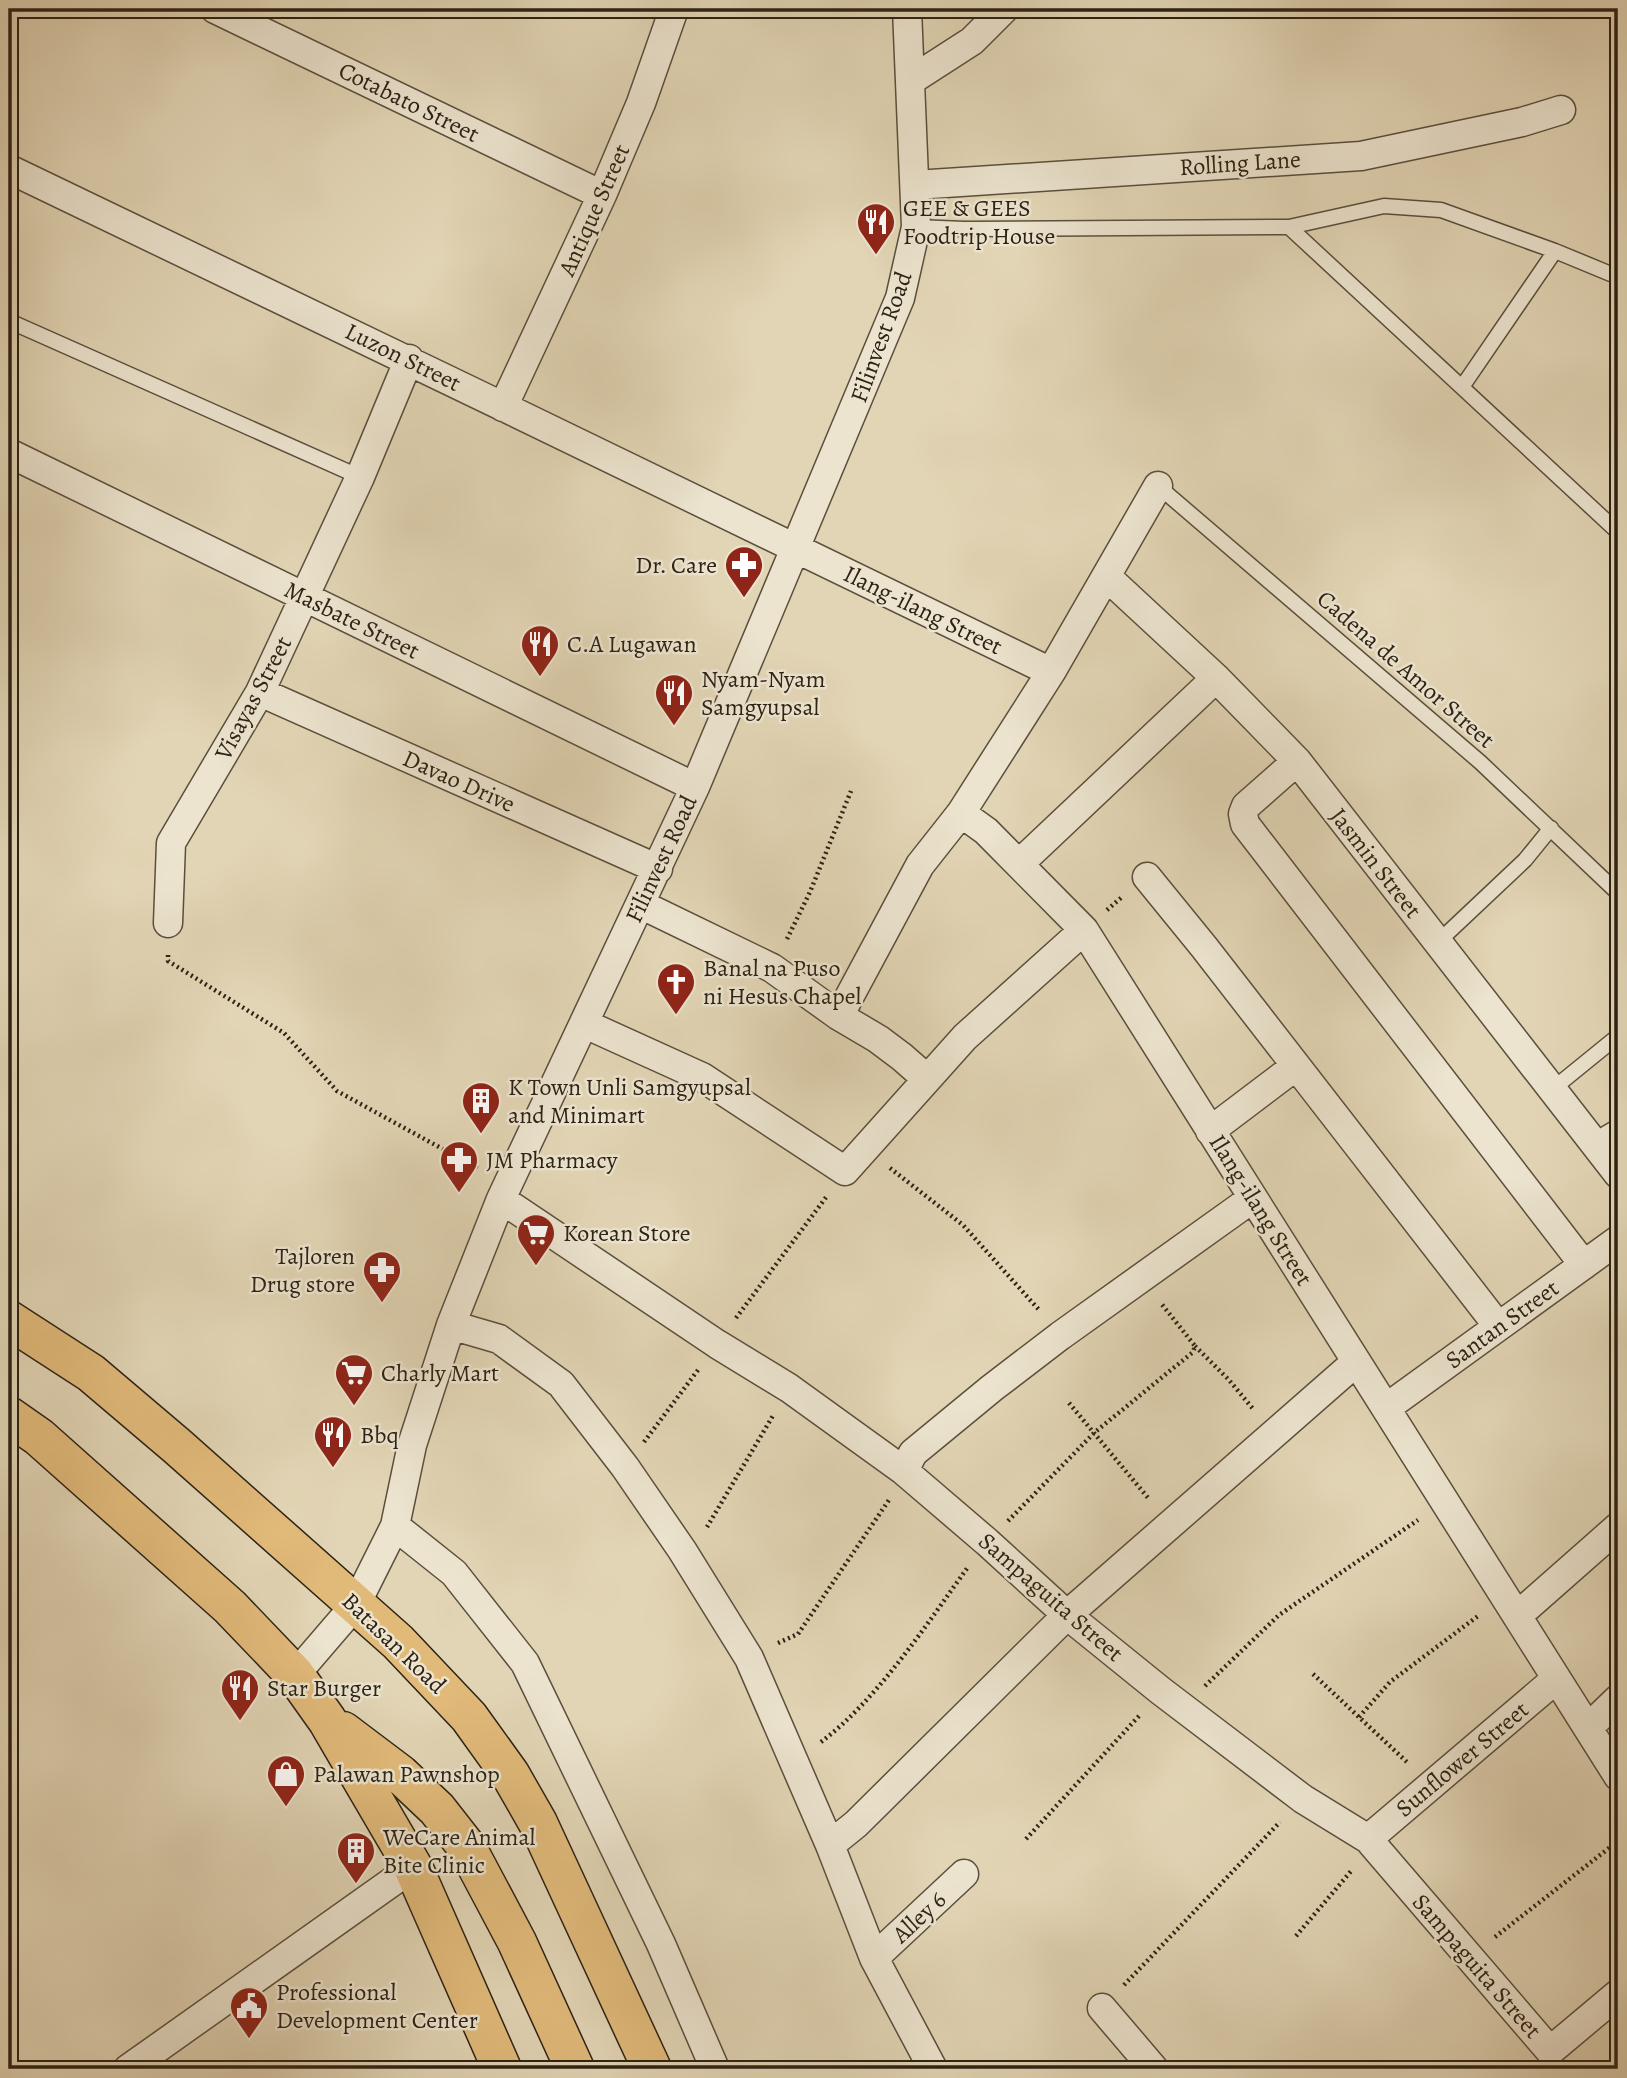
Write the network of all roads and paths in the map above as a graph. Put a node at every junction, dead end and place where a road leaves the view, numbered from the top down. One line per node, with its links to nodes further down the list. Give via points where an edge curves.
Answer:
1 (215, 9): 9 (street, Cotabato Street)
2 (907, 9): 5 (street, Filinvest Road)
3 (1004, 9): 5 (street, via 972,41)
4 (672, 10): 9 (street, Antique Street, via 641,103)
5 (910, 81): 8 (street, Filinvest Road)
6 (1561, 110): 8 (street, Rolling Lane, via 1361,156)
7 (9, 169): 15 (street, Luzon Street)
8 (915, 185): 10 (street, Filinvest Road)
9 (602, 195): 17 (street, Antique Street)
10 (916, 227): 11 (lane); 22 (street, Filinvest Road, via 900,298)
11 (1289, 227): 12 (lane, via 1384,206 1441,210); 16 (lane)
12 (1555, 251): 13 (lane); 16 (lane)
13 (1618, 277)
14 (9, 321): 19 (lane)
15 (409, 359): 17 (street, Luzon Street); 19 (street, Visayas Street)
16 (1462, 387): 21 (lane)
17 (503, 407): 22 (street, Luzon Street)
18 (9, 453): 24 (street, Masbate Street)
19 (360, 477): 24 (street, Visayas Street)
20 (1157, 486): 23 (street); 32 (lane, Cadena de Amor Street)
21 (1618, 531)
22 (795, 548): 25 (street, Ilang-ilang Street); 29 (street, Filinvest Road)
23 (1107, 577): 25 (street); 26 (street, Jasmin Street)
24 (304, 597): 27 (street, Visayas Street); 29 (street, Masbate Street)
25 (1051, 672): 31 (street)
26 (1216, 678): 28 (street, Jasmin Street); 33 (street)
27 (260, 692): 34 (street, Davao Drive); 38 (street, Visayas Street, via 171,843)
28 (1297, 761): 40 (street, Jasmin Street); 56 (street, via 1246,806 1245,824)
29 (695, 787): 34 (street, Filinvest Road)
30 (851, 791): 41 (path, via 810,892)
31 (961, 813): 33 (street, Ilang-ilang Street); 42 (street, via 920,866)
32 (1551, 828): 36 (lane, Cadena de Amor Street); 40 (lane, via 1525,860)
33 (1019, 864): 39 (street, Ilang-ilang Street)
34 (658, 869): 37 (street, Filinvest Road)
35 (1147, 877): 39 (path); 45 (street)
36 (1618, 893)
37 (640, 904): 41 (street); 43 (street, Filinvest Road)
38 (168, 923): 53 (path, via 168,961 284,1033 337,1091)
39 (1084, 930): 46 (street, via 965,1037); 49 (street, Ilang-ilang Street)
40 (1438, 942): 47 (street, Jasmin Street)
41 (772, 968): 42 (street)
42 (839, 1016): 46 (street, via 878,1039)
43 (586, 1024): 51 (street, via 702,1077); 53 (street, Filinvest Road)
44 (1618, 1036): 47 (lane)
45 (1296, 1066): 49 (street); 60 (street)
46 (926, 1079): 51 (street)
47 (1554, 1088): 50 (street, Jasmin Street)
48 (1618, 1126): 50 (lane)
49 (1210, 1131): 54 (street, Ilang-ilang Street)
50 (1593, 1141): 52 (street, Jasmin Street)
51 (853, 1160): 61 (path, via 894,1170 963,1225); 62 (path)
52 (1618, 1174)
53 (505, 1192): 59 (street, Filinvest Road); 62 (street, Sampaguita Street)
54 (1253, 1198): 57 (street); 64 (street, Ilang-ilang Street)
55 (1618, 1240): 56 (street, Santan Street)
56 (1584, 1265): 60 (street, Santan Street)
57 (1142, 1278): 61 (street); 63 (path)
58 (9, 1320): 79 (main road, Batasan Road, via 91,1373)
59 (451, 1325): 71 (street, via 499,1339 561,1384); 75 (street, Filinvest Road, via 412,1446)
60 (1498, 1326): 67 (street, Santan Street)
61 (1060, 1336): 72 (street, via 913,1453)
62 (718, 1344): 65 (street, Sampaguita Street); 71 (path)
63 (1195, 1346): 69 (path); 70 (path)
64 (1356, 1362): 67 (street, Ilang-ilang Street); 70 (street)
65 (789, 1388): 72 (street, Sampaguita Street); 78 (path)
66 (1069, 1403): 69 (path)
67 (1385, 1408): 73 (street, Ilang-ilang Street)
68 (9, 1416): 84 (main road, via 39,1437 230,1607)
69 (1094, 1433): 74 (path); 77 (path)
70 (1275, 1434): 74 (street)
71 (625, 1467): 78 (street)
72 (904, 1471): 77 (street, Sampaguita Street); 82 (path, via 897,1489 798,1634)
73 (1444, 1501): 80 (street, Ilang-ilang Street); 86 (path, via 1279,1615)
74 (1170, 1525): 81 (street)
75 (395, 1526): 79 (street, Filinvest Road); 110 (street, via 454,1573 525,1663 661,1944)
76 (1618, 1527): 80 (street)
77 (987, 1542): 81 (street, Sampaguita Street); 91 (path, via 894,1667 836,1730)
78 (685, 1556): 82 (street)
79 (356, 1604): 84 (street, Filinvest Road); 109 (main road, Batasan Road, via 468,1717 510,1774 538,1823)
80 (1511, 1606): 85 (street, Ilang-ilang Street); 88 (path, via 1390,1682)
81 (1068, 1615): 86 (street, Sampaguita Street); 98 (street)
82 (749, 1658): 91 (street)
83 (1313, 1674): 88 (path)
84 (295, 1675): 89 (main road)
85 (1556, 1679): 90 (street, Ilang-ilang Street); 93 (street, Sunflower Street)
86 (1172, 1699): 94 (street, Sampaguita Street); 95 (path)
87 (1618, 1699): 90 (street)
88 (1359, 1717): 93 (path)
89 (327, 1720): 99 (main road); 108 (main road, via 400,1774 437,1809 466,1846 517,1942)
90 (1588, 1728): 92 (street, Ilang-ilang Street)
91 (795, 1761): 98 (street)
92 (1618, 1776)
93 (1432, 1785): 96 (street, Sunflower Street)
94 (1303, 1799): 96 (street, Sampaguita Street); 105 (path)
95 (1026, 1839)
96 (1368, 1839): 101 (path, via 1354,1868); 102 (street, Sampaguita Street)
97 (1618, 1841): 102 (path)
98 (831, 1845): 103 (street)
99 (413, 1867): 106 (street); 107 (main road)
100 (964, 1874): 103 (street, Alley 6)
101 (1296, 1936)
102 (1469, 1957): 104 (street, Sampaguita Street, via 1550,2051)
103 (874, 1958): 111 (street)
104 (1618, 1994)
105 (1102, 2008): 112 (street)
106 (128, 2069)
107 (502, 2069)
108 (575, 2069)
109 (652, 2069)
110 (715, 2069)
111 (933, 2069)
112 (1154, 2069)

